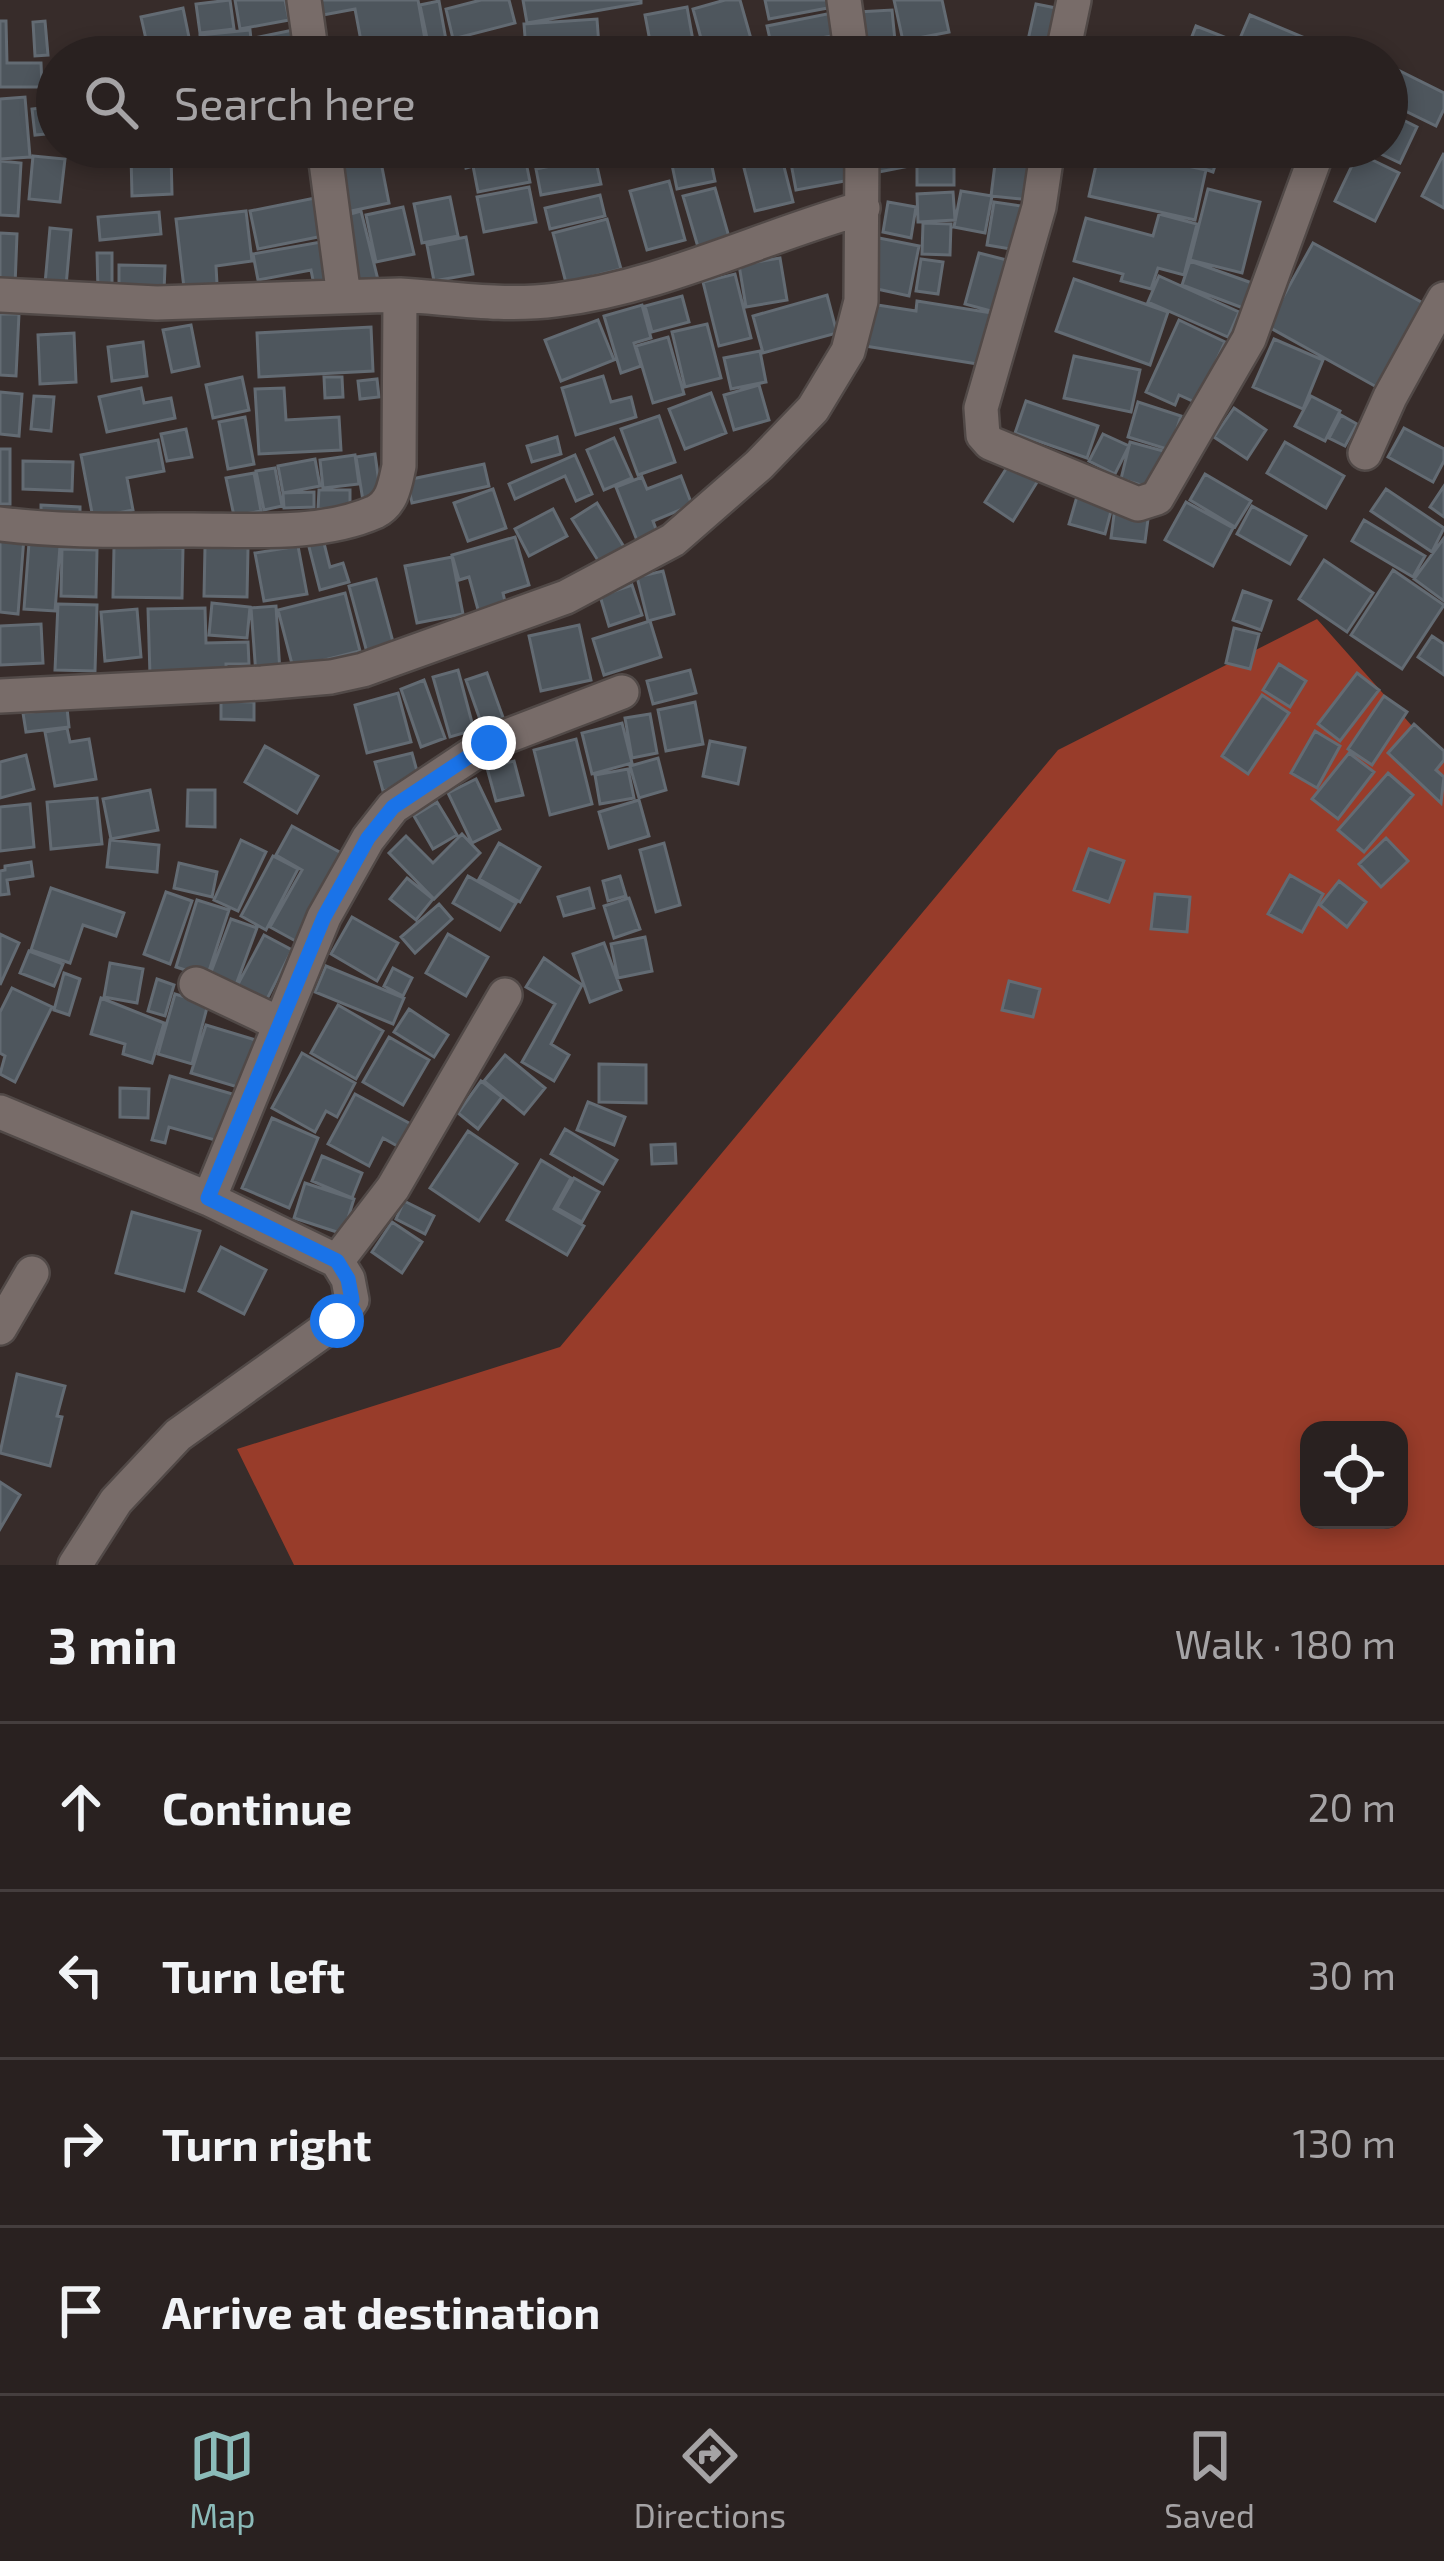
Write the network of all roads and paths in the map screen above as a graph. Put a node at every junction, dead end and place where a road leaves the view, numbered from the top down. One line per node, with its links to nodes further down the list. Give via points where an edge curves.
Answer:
1 (304, 0): 4 (street)
2 (844, 0): 5 (street)
3 (1073, 0): 6 (street)
4 (309, 36)
5 (849, 36)
6 (1066, 36)
7 (327, 168): 14 (street)
8 (862, 168): 11 (street)
9 (1045, 168): 10 (street, via 981,408 983,435 1138,504 1157,498 1249,340)
10 (1311, 168)
11 (863, 208): 13 (street, via 612,291 500,303); 19 (street, via 861,301 848,351 813,409 673,540 566,597 363,670)
12 (0, 295): 14 (street, via 157,303)
13 (400, 295): 14 (street); 17 (street, via 399,466 379,510 326,525 252,530)
14 (344, 297)
15 (1444, 298): 16 (street)
16 (1365, 453)
17 (0, 524)
18 (622, 692): 22 (street, via 489,743 393,807 324,917)
19 (0, 696)
20 (196, 984): 22 (street)
21 (505, 995): 25 (street, via 393,1189)
22 (280, 1024): 24 (street)
23 (0, 1112): 24 (street)
24 (208, 1198): 25 (street)
25 (337, 1261): 28 (street, via 352,1300 337,1321 178,1435 116,1501)
26 (32, 1273): 27 (street)
27 (0, 1328)
28 (75, 1565)

